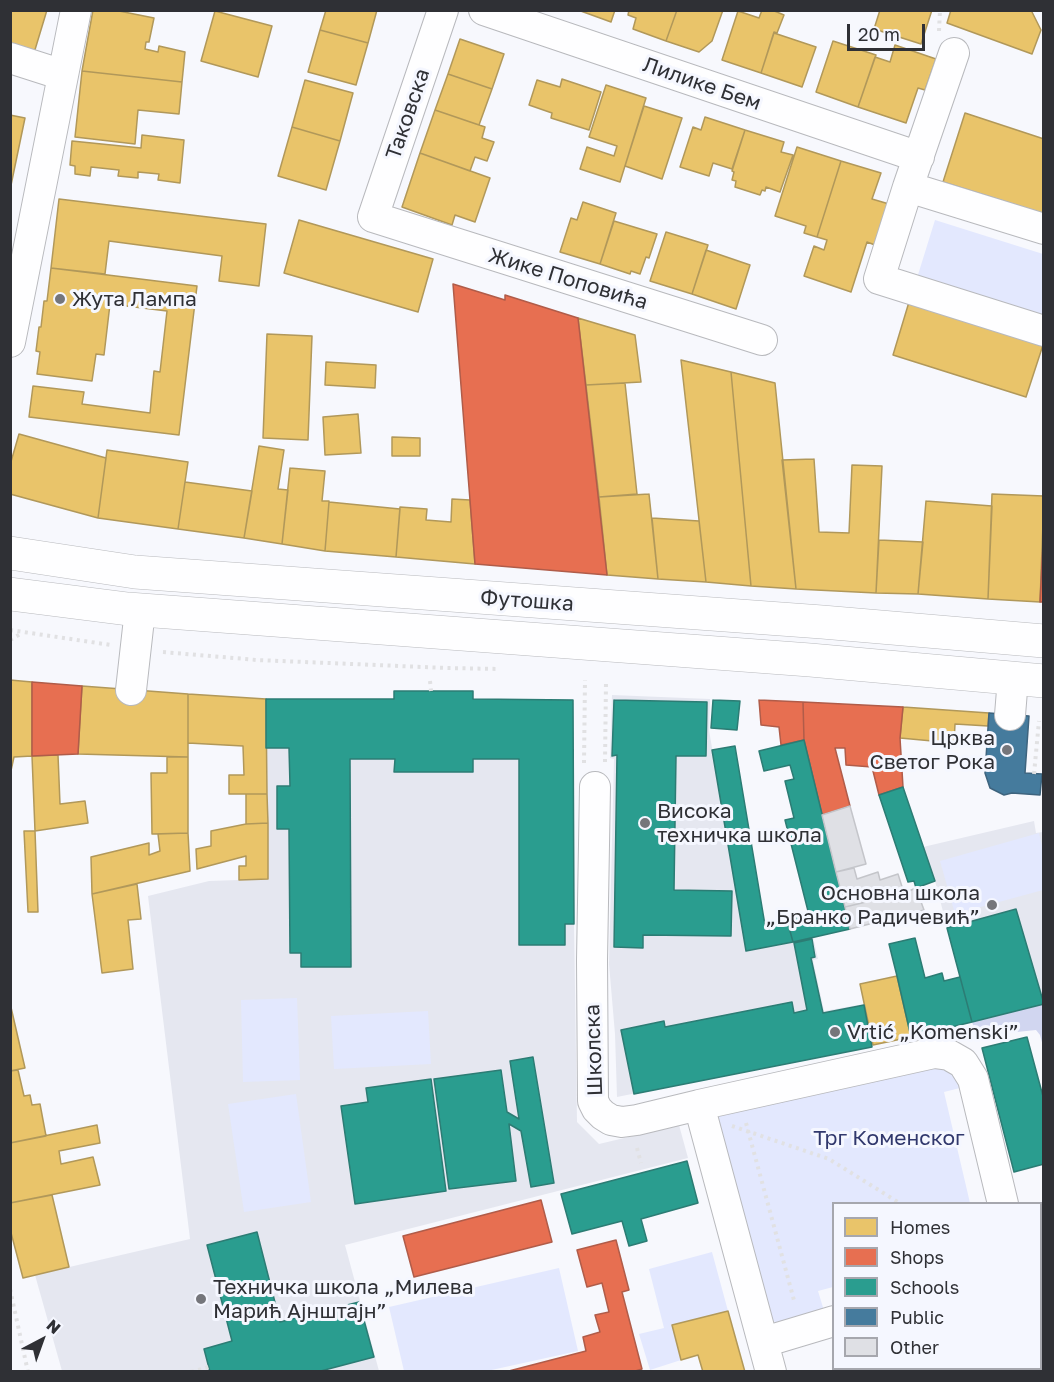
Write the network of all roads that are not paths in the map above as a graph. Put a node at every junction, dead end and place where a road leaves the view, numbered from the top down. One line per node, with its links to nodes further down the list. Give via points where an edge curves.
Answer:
1 (75, 10): 6 (street)
2 (443, 10): 9 (street, Таковска)
3 (484, 10): 7 (street, Лилике Бем)
4 (954, 53): 7 (street)
5 (10, 58): 6 (street)
6 (63, 75): 13 (street)
7 (919, 157): 8 (street)
8 (908, 187): 10 (street); 11 (street, via 879,279)
9 (373, 217): 12 (street, Жике Поповића)
10 (1044, 229)
11 (1044, 331)
12 (762, 340)
13 (10, 342)
14 (10, 553): 17 (main road, Футошка, via 135,572)
15 (10, 594): 16 (main road, Футошка)
16 (140, 610): 18 (main road, Футошка); 19 (street)
17 (1044, 641)
18 (1028, 679): 20 (street)
19 (131, 690)
20 (1010, 715)
21 (595, 771): 22 (street, Школска, via 593,1101 603,1115 622,1122)
22 (699, 1105): 23 (street, via 934,1053 949,1055 963,1064 973,1079); 25 (street)
23 (1003, 1202)
24 (832, 1322): 25 (street)
25 (776, 1338): 26 (street)
26 (771, 1371)

